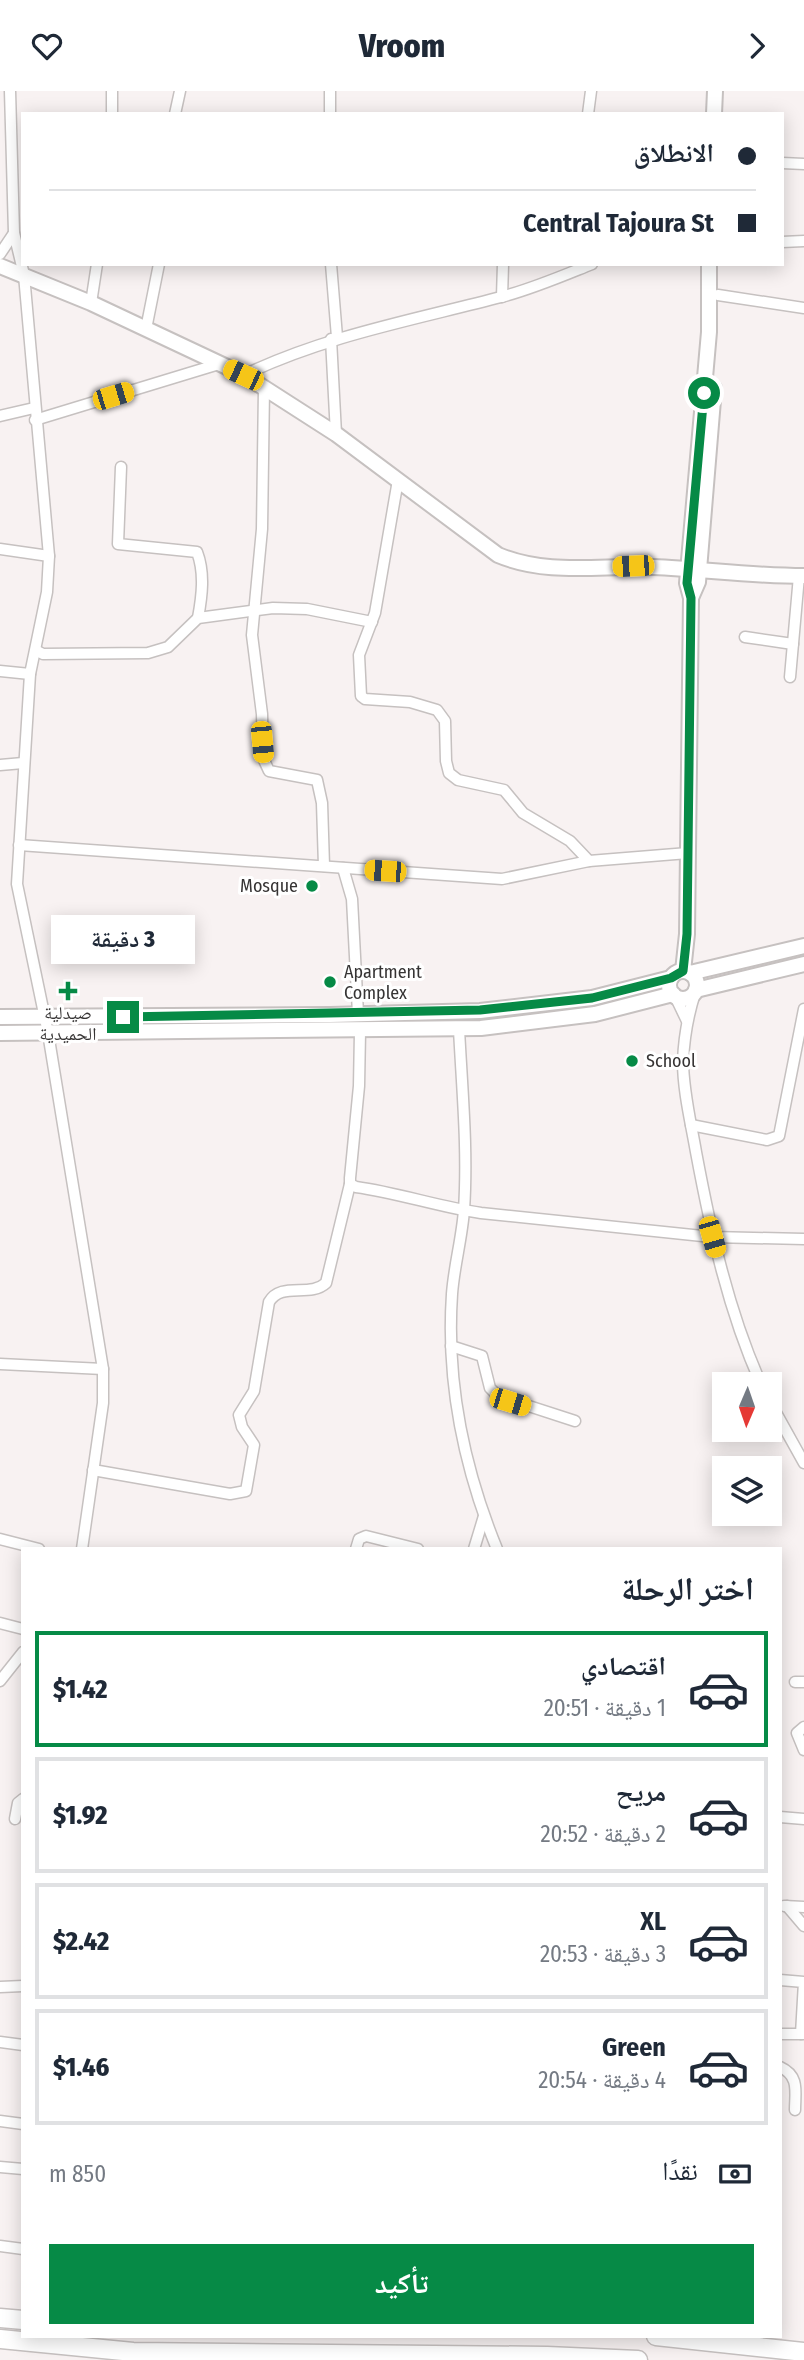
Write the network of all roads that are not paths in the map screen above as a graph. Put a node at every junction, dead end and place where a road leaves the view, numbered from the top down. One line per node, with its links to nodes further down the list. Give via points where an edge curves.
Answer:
1 (10, 91): 16 (street)
2 (112, 91): 8 (street)
3 (180, 91): 9 (street)
4 (330, 91): 10 (street)
5 (591, 91): 11 (street)
6 (707, 91): 12 (street)
7 (715, 91): 13 (street)
8 (112, 112)
9 (175, 112)
10 (330, 112)
11 (588, 112)
12 (706, 112)
13 (714, 112)
14 (784, 163): 15 (street)
15 (804, 164)
16 (14, 233): 19 (street); 20 (street)
17 (804, 241): 18 (street)
18 (784, 242)
19 (0, 254)
20 (21, 262)
21 (0, 266): 30 (street)
22 (22, 266): 30 (street)
23 (97, 266): 33 (street)
24 (159, 266): 35 (street)
25 (331, 266): 36 (street)
26 (503, 266): 32 (street)
27 (587, 266): 32 (street)
28 (709, 266): 48 (street)
29 (718, 266): 31 (street)
30 (24, 275): 33 (street); 40 (street)
31 (718, 295): 34 (street); 48 (street, via 712,429)
32 (502, 297): 36 (street)
33 (91, 303): 35 (street)
34 (804, 308)
35 (146, 329): 37 (street)
36 (334, 338): 38 (street); 43 (street)
37 (219, 364): 38 (street); 42 (street)
38 (243, 375): 39 (street)
39 (264, 389): 43 (street); 50 (street, via 262,529)
40 (34, 408): 41 (street); 42 (street)
41 (0, 416)
42 (35, 420): 47 (street)
43 (336, 434): 45 (street)
44 (121, 467): 51 (street, via 118,544 197,552 202,594)
45 (398, 480): 48 (street, via 513,562 551,569 633,566); 52 (street)
46 (0, 549): 47 (street)
47 (49, 556): 55 (street)
48 (693, 571): 49 (street); 62 (street)
49 (801, 576): 54 (street)
50 (252, 610): 51 (street); 52 (street, via 307,609); 64 (street, via 263,758 275,774 317,780)
51 (198, 618): 55 (street, via 167,647 148,653 94,656)
52 (372, 622): 63 (street, via 359,655 361,696 438,710 445,721 449,772 458,780 505,790 523,813 570,841)
53 (745, 637): 54 (street)
54 (793, 644): 58 (street)
55 (37, 651): 57 (street)
56 (0, 671): 57 (street)
57 (30, 674): 59 (street)
58 (790, 677)
59 (23, 763): 60 (street); 61 (street)
60 (0, 765)
61 (19, 845): 64 (street); 74 (street, via 20,901)
62 (688, 853): 63 (street); 68 (street)
63 (589, 861): 65 (street, via 502,879)
64 (324, 866): 65 (street)
65 (343, 868): 72 (street, via 352,899)
66 (804, 946): 68 (street)
67 (804, 964): 69 (street)
68 (681, 974): 69 (street, via 696,981); 70 (street, via 669,986); 72 (street, via 592,998 480,1010)
69 (695, 991): 70 (street, via 685,999); 75 (street)
70 (674, 995): 75 (street); 76 (street, via 595,1014)
71 (804, 1009): 80 (street, via 779,1136 767,1140)
72 (358, 1014): 74 (street)
73 (0, 1017): 74 (street)
74 (45, 1017): 79 (street)
75 (687, 1021): 80 (street, via 683,1067)
76 (459, 1029): 77 (street); 82 (street)
77 (360, 1032): 79 (street); 81 (street)
78 (0, 1033): 79 (street)
79 (48, 1033): 87 (street)
80 (691, 1125): 83 (street)
81 (350, 1184): 82 (street); 92 (street, via 326,1283 315,1289 279,1292 269,1302 254,1391 239,1415 254,1445 246,1491 230,1494)
82 (464, 1210): 83 (street); 85 (street, via 452,1292)
83 (712, 1237): 84 (street); 88 (street)
84 (804, 1239)
85 (451, 1346): 89 (street, via 482,1356 498,1397); 93 (street, via 459,1427)
86 (0, 1364): 87 (street)
87 (103, 1369): 92 (street)
88 (756, 1372)
89 (575, 1422)
90 (782, 1424): 91 (street)
91 (804, 1463)
92 (93, 1470): 96 (street)
93 (484, 1515): 99 (street); 100 (street)
94 (0, 1539): 95 (street)
95 (30, 1547)
96 (82, 1547)
97 (357, 1547): 98 (street, via 359,1539 366,1537)
98 (409, 1547)
99 (475, 1547)
100 (496, 1547)
101 (0, 1623): 102 (street)
102 (21, 1628)
103 (21, 1654): 104 (street)
104 (1, 1678)
105 (804, 1727): 106 (street, via 797,1733)
106 (804, 1750)
107 (21, 1801): 109 (street)
108 (782, 1817): 110 (street)
109 (15, 1819)
110 (804, 1819)
111 (784, 1906): 112 (street); 113 (street)
112 (804, 1907)
113 (804, 1926)
114 (782, 1980): 118 (street, via 804,1982)
115 (21, 1986): 116 (street)
116 (0, 1987)
117 (782, 2033): 118 (street)
118 (803, 2034)
119 (0, 2042): 120 (street)
120 (21, 2045)
121 (782, 2068): 122 (street, via 795,2080)
122 (794, 2111)
123 (0, 2122): 124 (street)
124 (21, 2124)
125 (0, 2167): 126 (street)
126 (21, 2169)
127 (0, 2246): 128 (street)
128 (21, 2249)
129 (0, 2318): 130 (highway)
130 (21, 2320)
131 (694, 2338): 133 (highway)
132 (0, 2339): 134 (highway)
133 (753, 2341): 135 (highway)
134 (93, 2342): 136 (highway, via 212,2353 547,2355)
135 (804, 2352)
136 (638, 2360)

